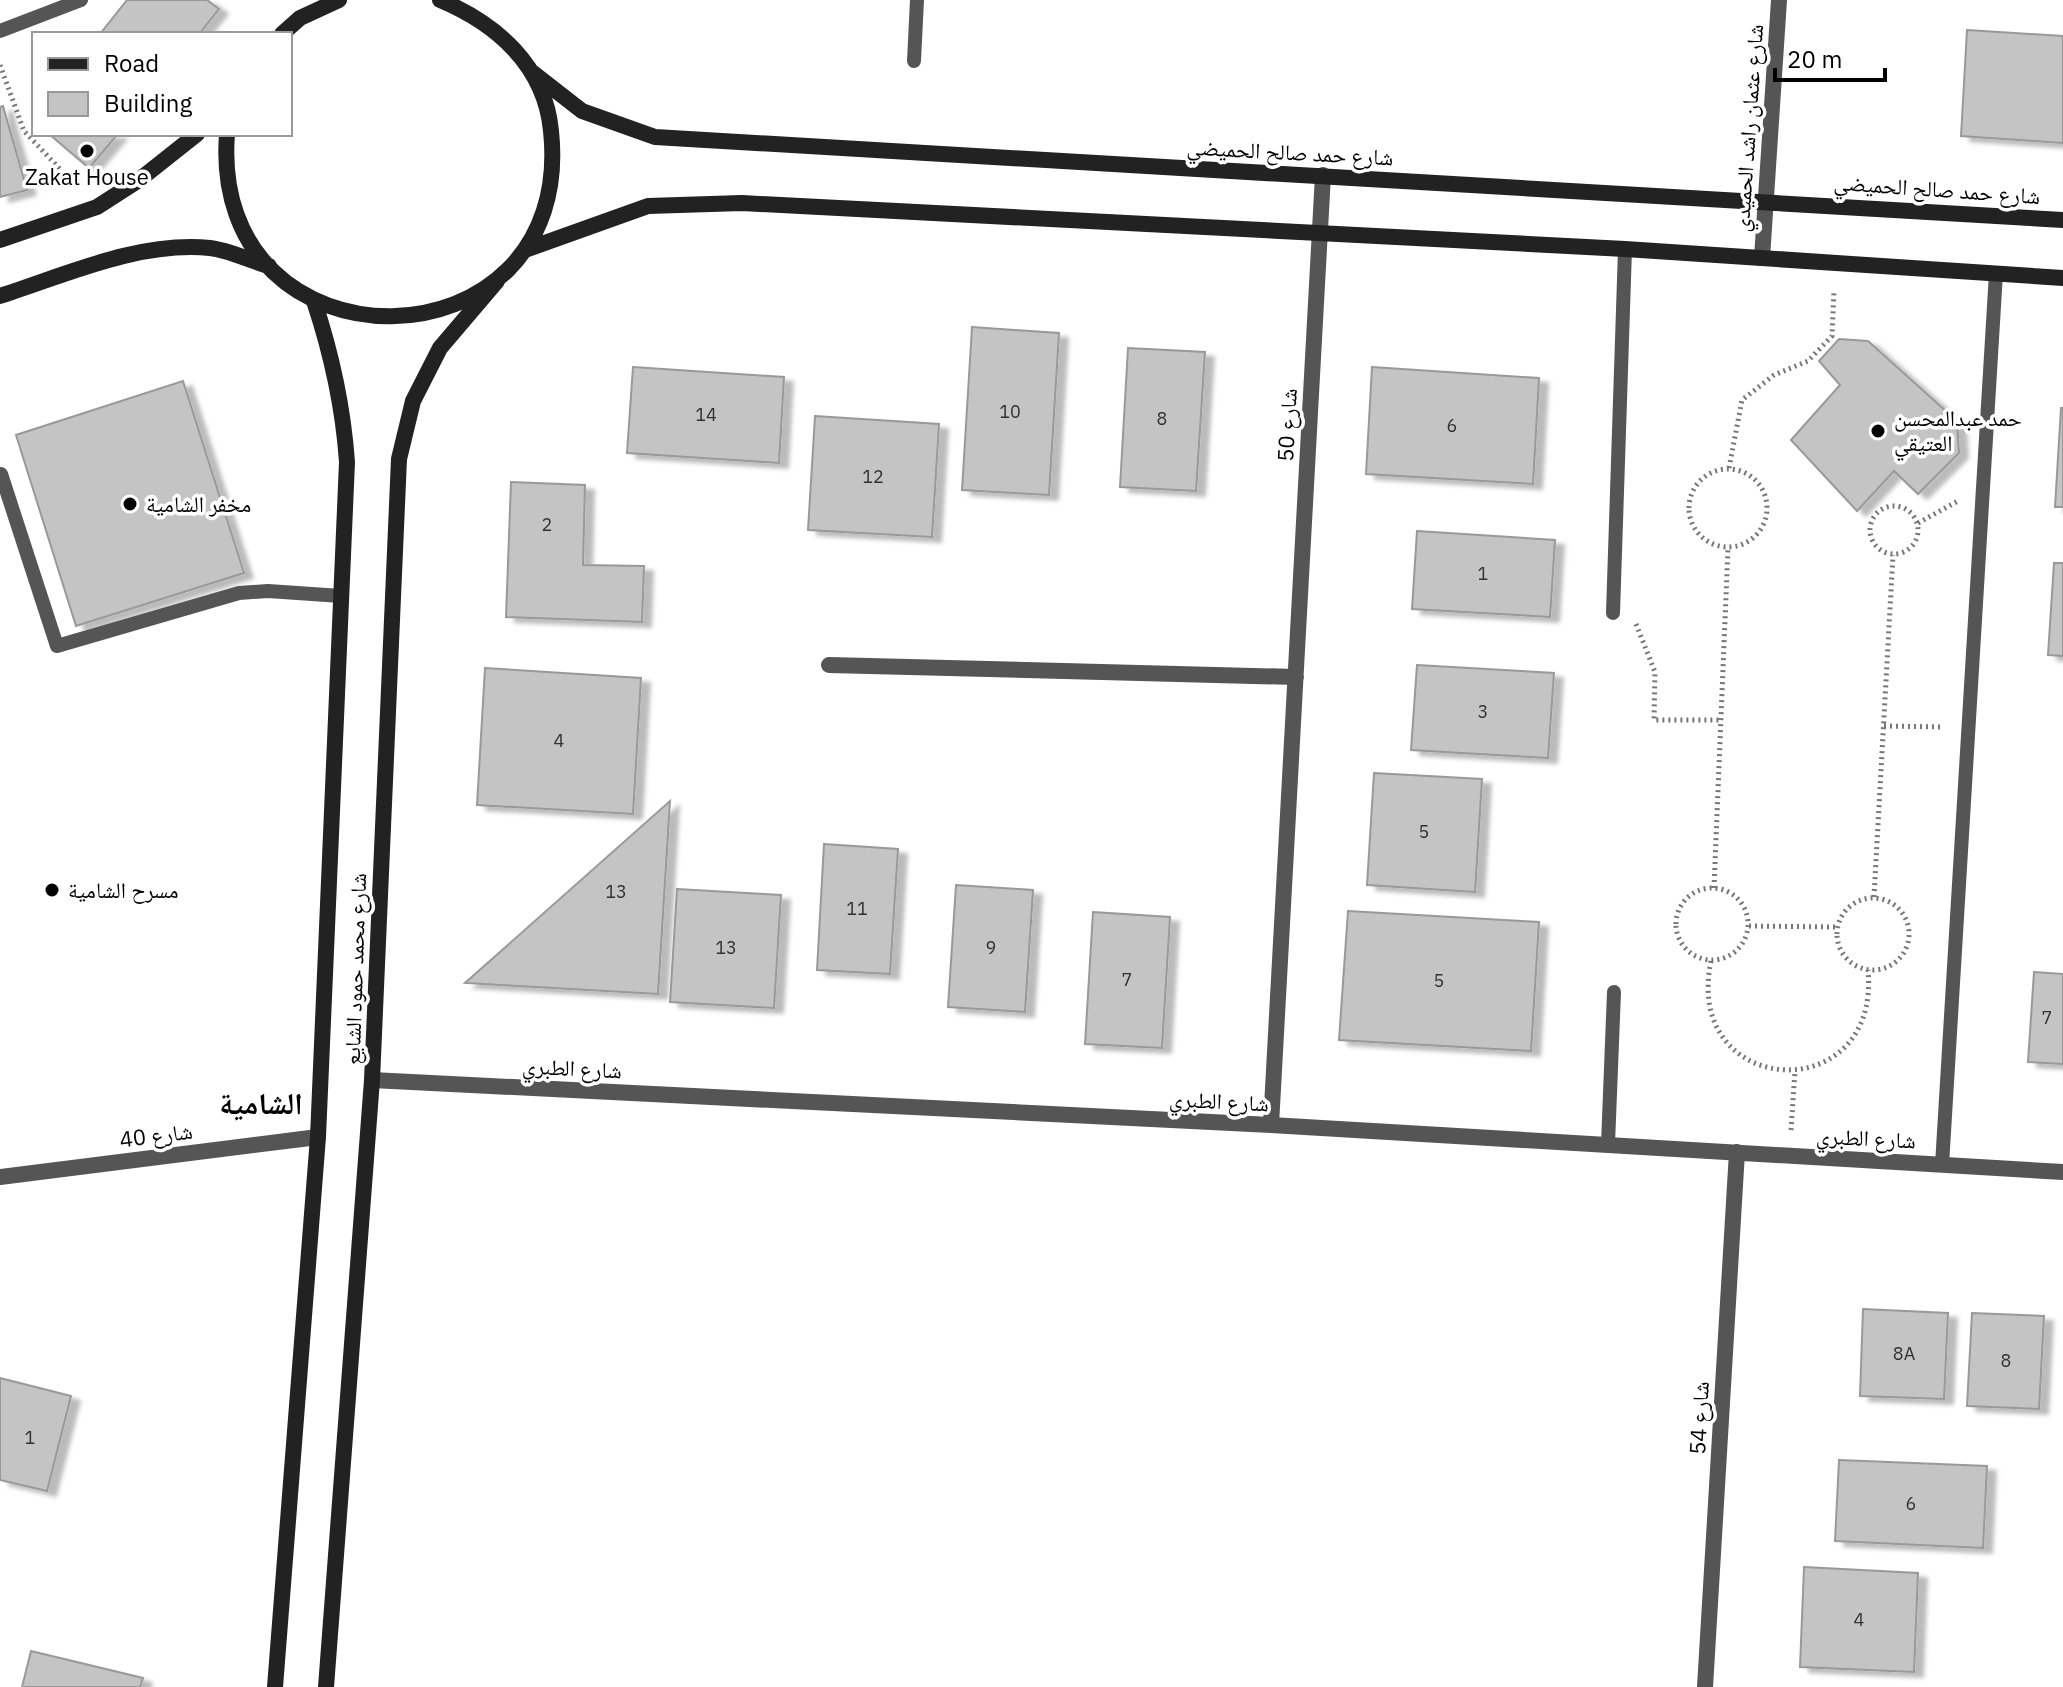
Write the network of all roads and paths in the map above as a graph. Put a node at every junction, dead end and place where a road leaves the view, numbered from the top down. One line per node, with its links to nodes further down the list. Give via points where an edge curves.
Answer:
1 (81, 0): 9 (lane)
2 (305, 0): 10 (main road)
3 (339, 0): 11 (main road)
4 (440, 0): 8 (main road)
5 (466, 0): 8 (main road)
6 (917, 0): 12 (lane)
7 (1779, 0): 18 (street, شارع عثمان راشد الحميدي)
8 (476, 15): 14 (main road, via 507,40)
9 (0, 31)
10 (281, 32)
11 (282, 32)
12 (914, 61)
13 (0, 65): 19 (path, via 34,146)
14 (532, 72): 17 (main road, شارع حمد صالح الحميضي, via 582,111 655,137); 24 (main road, via 550,116 555,162 546,208)
15 (194, 136): 19 (main road)
16 (227, 136): 27 (main road, via 228,183 242,228)
17 (1323, 175): 18 (main road, شارع حمد صالح الحميضي); 21 (street, شارع 50)
18 (1765, 200): 20 (main road, شارع حمد صالح الحميضي); 25 (street, شارع عثمان راشد الحميدي)
19 (97, 207): 22 (main road)
20 (2063, 220)
21 (1320, 234): 23 (main road); 24 (main road, via 742,203 648,206); 42 (street, شارع 50)
22 (0, 240)
23 (1625, 249): 25 (main road); 40 (lane)
24 (525, 250): 30 (main road, شارع محمد حمود الشايع)
25 (1762, 258): 26 (main road)
26 (1835, 263): 28 (main road); 33 (path, via 1832,336 1808,361 1774,375 1742,400)
27 (269, 266): 31 (main road, via 211,248 161,250); 32 (main road)
28 (1996, 273): 29 (main road); 35 (lane)
29 (2063, 278)
30 (497, 281): 32 (main road, via 455,306 408,318 360,316); 54 (main road, شارع محمد حمود الشايع, via 440,348 413,401 399,459)
31 (0, 296)
32 (314, 301): 39 (main road, شارع محمد حمود الشايع, via 344,413)
33 (1729, 468): 37 (path, via 1752,476 1767,496 1766,521 1751,541); 37 (path, via 1705,475 1690,495 1690,520 1704,540)
34 (1, 474): 39 (lane, via 57,646 239,593)
35 (1983, 488): 36 (path); 45 (lane)
36 (1918, 523): 38 (path, via 1918,538 1909,550); 38 (path, via 1909,510 1895,505 1879,510 1870,522 1870,538 1879,550)
37 (1728, 548): 43 (path)
38 (1893, 555): 44 (path)
39 (341, 596): 56 (main road, شارع محمد حمود الشايع)
40 (1613, 613): 43 (path, via 1639,625 1655,672 1654,720)
41 (829, 665): 42 (street)
42 (1296, 677): 55 (street, شارع 50)
43 (1721, 720): 46 (path)
44 (1884, 726): 45 (path); 47 (path)
45 (1969, 727): 60 (lane)
46 (1714, 888): 48 (path, via 1732,893 1745,908); 50 (path, via 1695,892 1681,905 1675,922 1680,941 1693,955)
47 (1874, 897): 49 (path, via 1857,901); 51 (path, via 1892,903 1906,917 1910,937 1903,956 1888,968)
48 (1749, 926): 49 (path); 50 (path, via 1743,944 1729,957)
49 (1837, 927): 51 (path, via 1839,946 1850,963)
50 (1711, 961): 53 (path, via 1708,1007 1730,1048 1771,1070)
51 (1868, 970): 53 (path, via 1866,1016 1855,1037 1839,1055)
52 (1614, 992): 57 (lane)
53 (1795, 1071): 59 (path)
54 (372, 1080): 55 (street, شارع الطبري); 64 (main road, شارع محمد حمود الشايع)
55 (1271, 1125): 57 (street, شارع الطبري)
56 (318, 1137): 62 (street, شارع 40); 63 (main road, شارع محمد حمود الشايع)
57 (1608, 1144): 58 (street, شارع الطبري)
58 (1737, 1152): 59 (street, شارع الطبري); 65 (street, شارع 54)
59 (1790, 1155): 60 (street, شارع الطبري)
60 (1942, 1165): 61 (street, شارع الطبري)
61 (2063, 1172)
62 (0, 1177)
63 (275, 1687)
64 (326, 1687)
65 (1705, 1687)

